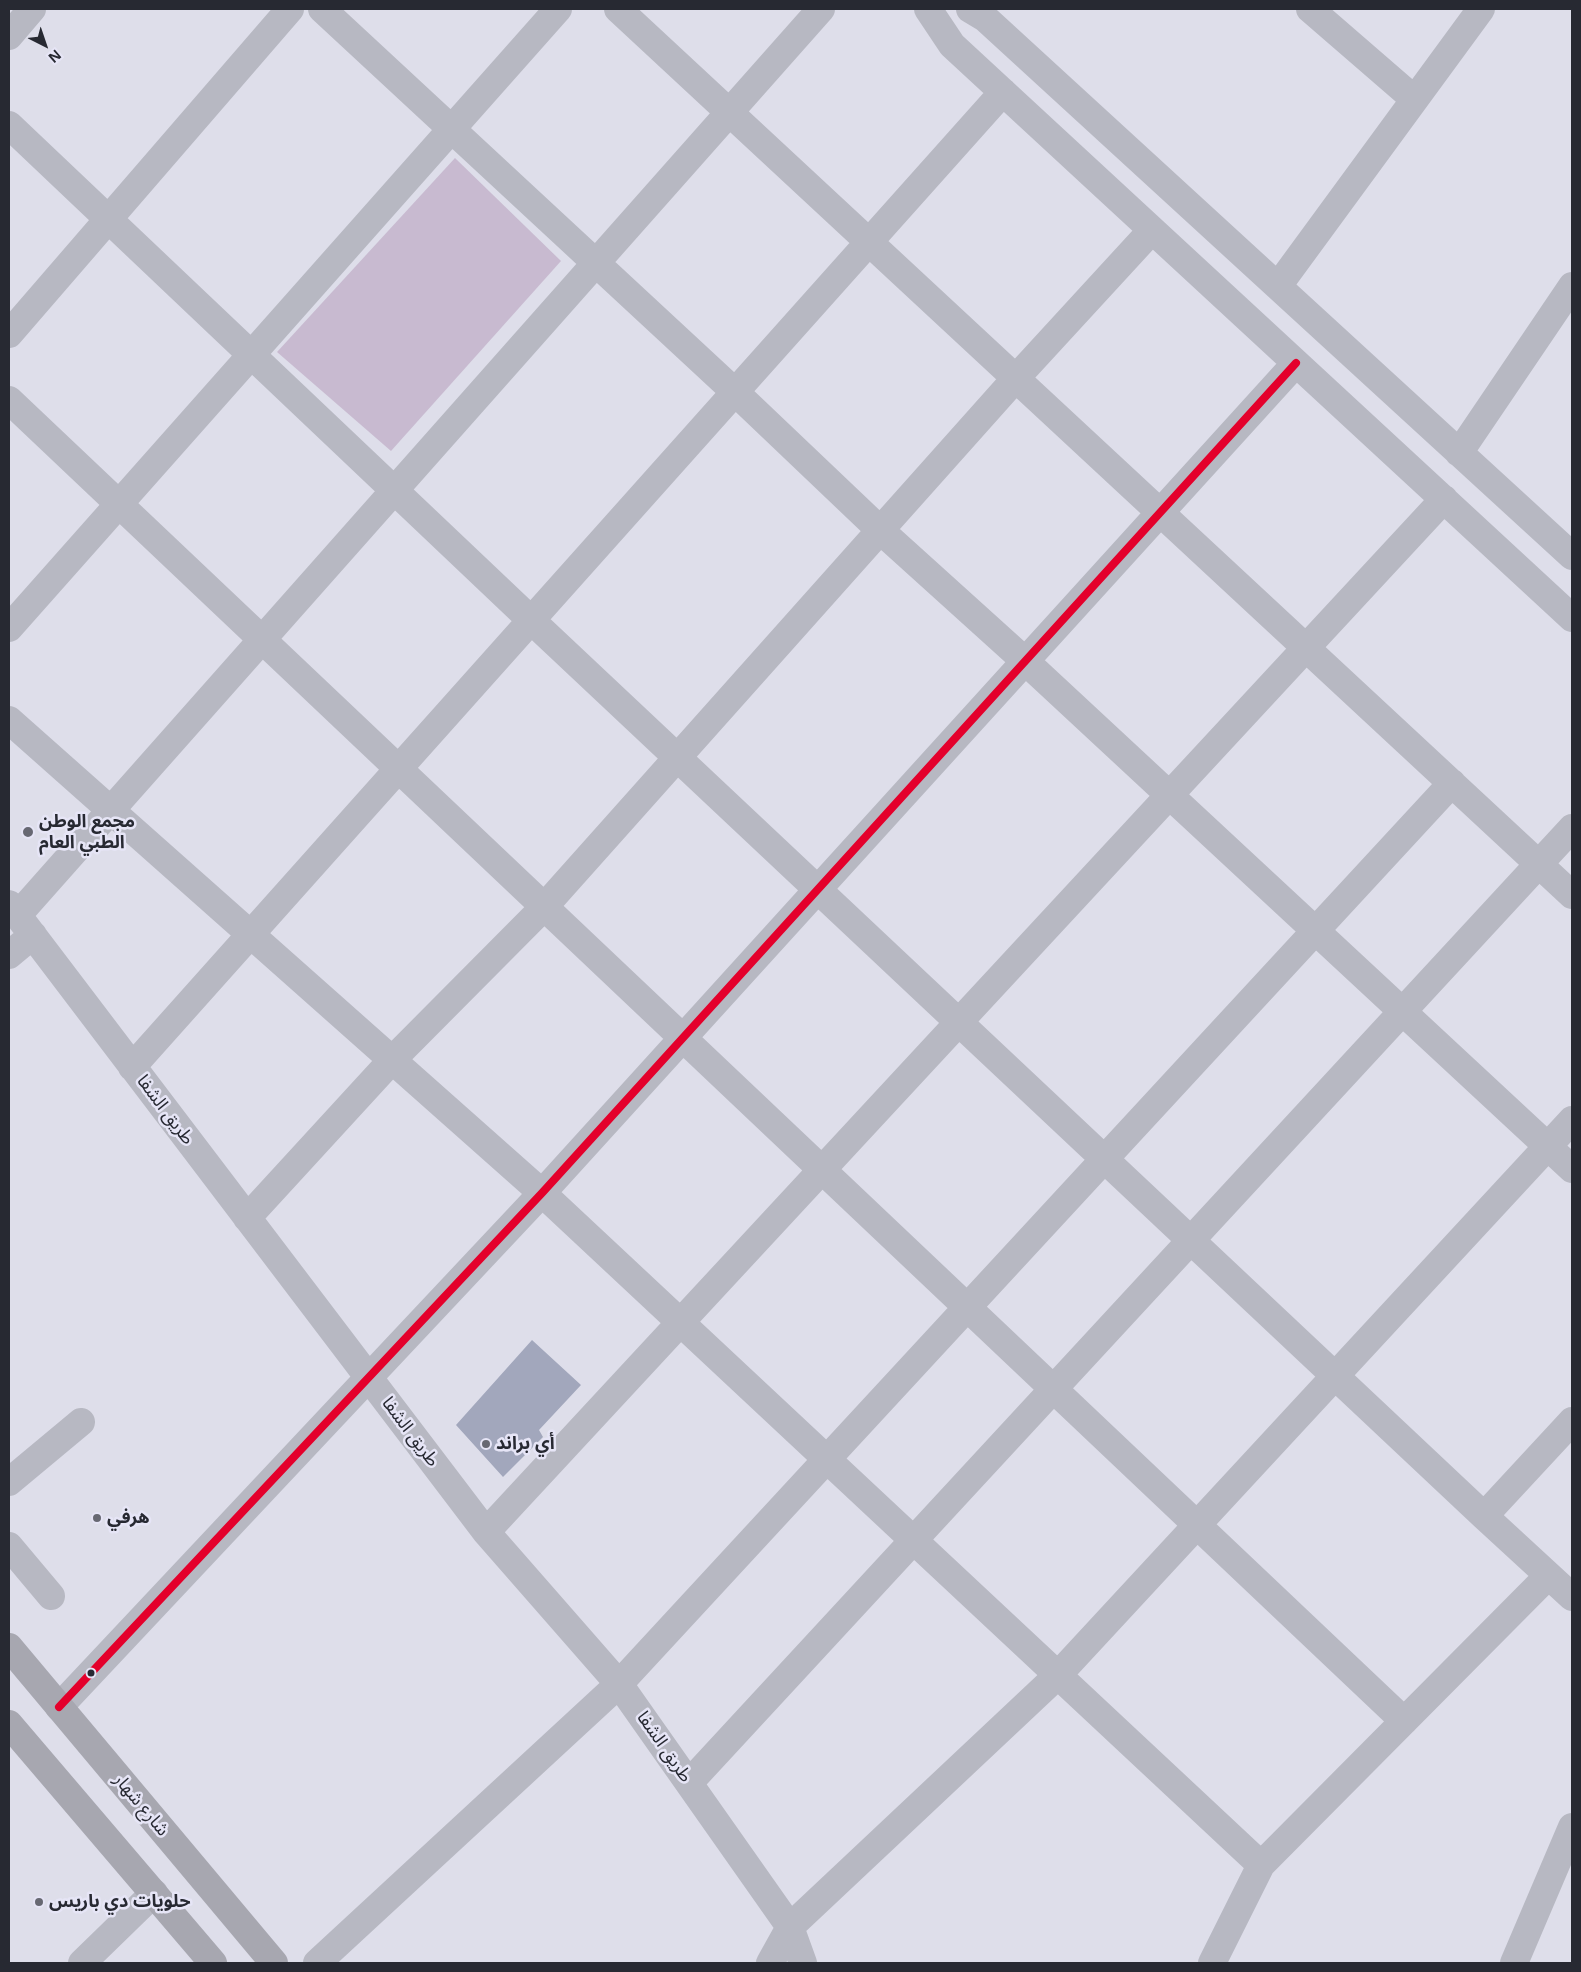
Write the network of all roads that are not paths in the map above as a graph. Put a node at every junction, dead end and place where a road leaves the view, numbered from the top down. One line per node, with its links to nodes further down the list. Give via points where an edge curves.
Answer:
1 (32, 9): 11 (street)
2 (290, 9): 17 (street)
3 (322, 9): 16 (street)
4 (558, 9): 16 (street)
5 (618, 9): 14 (street)
6 (821, 9): 14 (street)
7 (928, 9): 12 (street, via 952,45)
8 (970, 9): 21 (street, via 985,18)
9 (1310, 9): 13 (street)
10 (1481, 9): 13 (street)
11 (9, 36)
12 (1003, 92): 18 (street); 19 (street)
13 (1414, 99): 21 (street)
14 (729, 112): 19 (street); 20 (street)
15 (9, 125): 17 (street)
16 (452, 129): 20 (street); 24 (street)
17 (107, 218): 23 (street); 24 (street)
18 (1152, 230): 25 (street); 26 (street)
19 (869, 242): 26 (street); 27 (street)
20 (596, 263): 27 (street); 30 (street)
21 (1278, 286): 29 (street)
22 (1572, 286): 29 (street)
23 (9, 334)
24 (251, 355): 30 (street); 32 (street)
25 (1296, 363): 31 (street); 33 (street)
26 (1016, 378): 33 (street); 34 (street)
27 (735, 392): 34 (street); 37 (street)
28 (9, 400): 32 (street)
29 (1459, 453): 35 (street)
30 (394, 491): 37 (street); 39 (street)
31 (1444, 499): 36 (street); 40 (street)
32 (118, 504): 38 (street); 39 (street)
33 (1160, 512): 40 (street); 41 (street)
34 (880, 530): 41 (street); 43 (street)
35 (1572, 556)
36 (1572, 618)
37 (532, 621): 43 (street); 44 (street)
38 (9, 628)
39 (262, 640): 44 (street); 47 (street)
40 (1306, 648): 45 (street); 46 (street)
41 (1025, 661): 46 (street); 50 (street)
42 (9, 720): 47 (street)
43 (677, 758): 50 (street); 52 (street)
44 (398, 769): 52 (street); 55 (street)
45 (1452, 783): 49 (street); 54 (street)
46 (1170, 795): 54 (street); 58 (street)
47 (111, 810): 53 (street); 55 (street)
48 (1572, 828): 49 (street)
49 (1539, 864): 51 (street); 57 (street)
50 (817, 889): 58 (street); 59 (street)
51 (1572, 895)
52 (544, 907): 59 (street); 60 (street)
53 (20, 918): 56 (street); 61 (street, طريق الشفا)
54 (1315, 930): 57 (street); 64 (street)
55 (250, 934): 60 (street); 61 (street)
56 (9, 955)
57 (1403, 1012): 63 (street); 69 (street)
58 (959, 1023): 64 (street); 66 (street)
59 (682, 1038): 66 (street); 67 (street)
60 (392, 1060): 67 (street); 68 (street)
61 (132, 1067): 68 (street, طريق الشفا)
62 (1572, 1120): 63 (street)
63 (1548, 1146): 65 (street); 73 (street)
64 (1104, 1159): 69 (street); 70 (street)
65 (1572, 1169)
66 (822, 1170): 70 (street); 71 (street)
67 (542, 1193): 71 (street); 72 (street)
68 (247, 1218): 72 (street, طريق الشفا)
69 (1191, 1241): 73 (street); 74 (street)
70 (967, 1308): 74 (street); 77 (street)
71 (681, 1322): 77 (street); 81 (street)
72 (368, 1376): 81 (street, طريق الشفا); 90 (street)
73 (1335, 1376): 79 (street); 80 (street)
74 (1054, 1390): 80 (street); 82 (street)
75 (1572, 1420): 79 (street)
76 (81, 1422): 78 (street)
77 (827, 1459): 82 (street); 89 (street)
78 (9, 1482)
79 (1484, 1516): 84 (street)
80 (1197, 1525): 88 (street); 91 (street)
81 (486, 1532): 89 (street, طريق الشفا)
82 (914, 1541): 88 (street); 93 (street)
83 (9, 1546): 85 (street)
84 (1548, 1576): 86 (street); 91 (street)
85 (51, 1596)
86 (1572, 1597)
87 (9, 1647): 90 (main road, شارع شهار)
88 (1058, 1675): 95 (street); 97 (street)
89 (619, 1684): 93 (street, طريق الشفا); 101 (street)
90 (59, 1707): 100 (main road, شارع شهار)
91 (1404, 1721): 95 (street)
92 (9, 1724): 96 (main road)
93 (689, 1783): 97 (street, طريق الشفا)
94 (1572, 1827): 105 (street)
95 (1261, 1865): 104 (street)
96 (154, 1893): 98 (street); 99 (main road)
97 (790, 1927): 102 (street); 103 (street, طريق الشفا)
98 (82, 1963)
99 (213, 1963)
100 (274, 1963)
101 (318, 1963)
102 (770, 1963)
103 (803, 1963)
104 (1212, 1963)
105 (1514, 1963)

